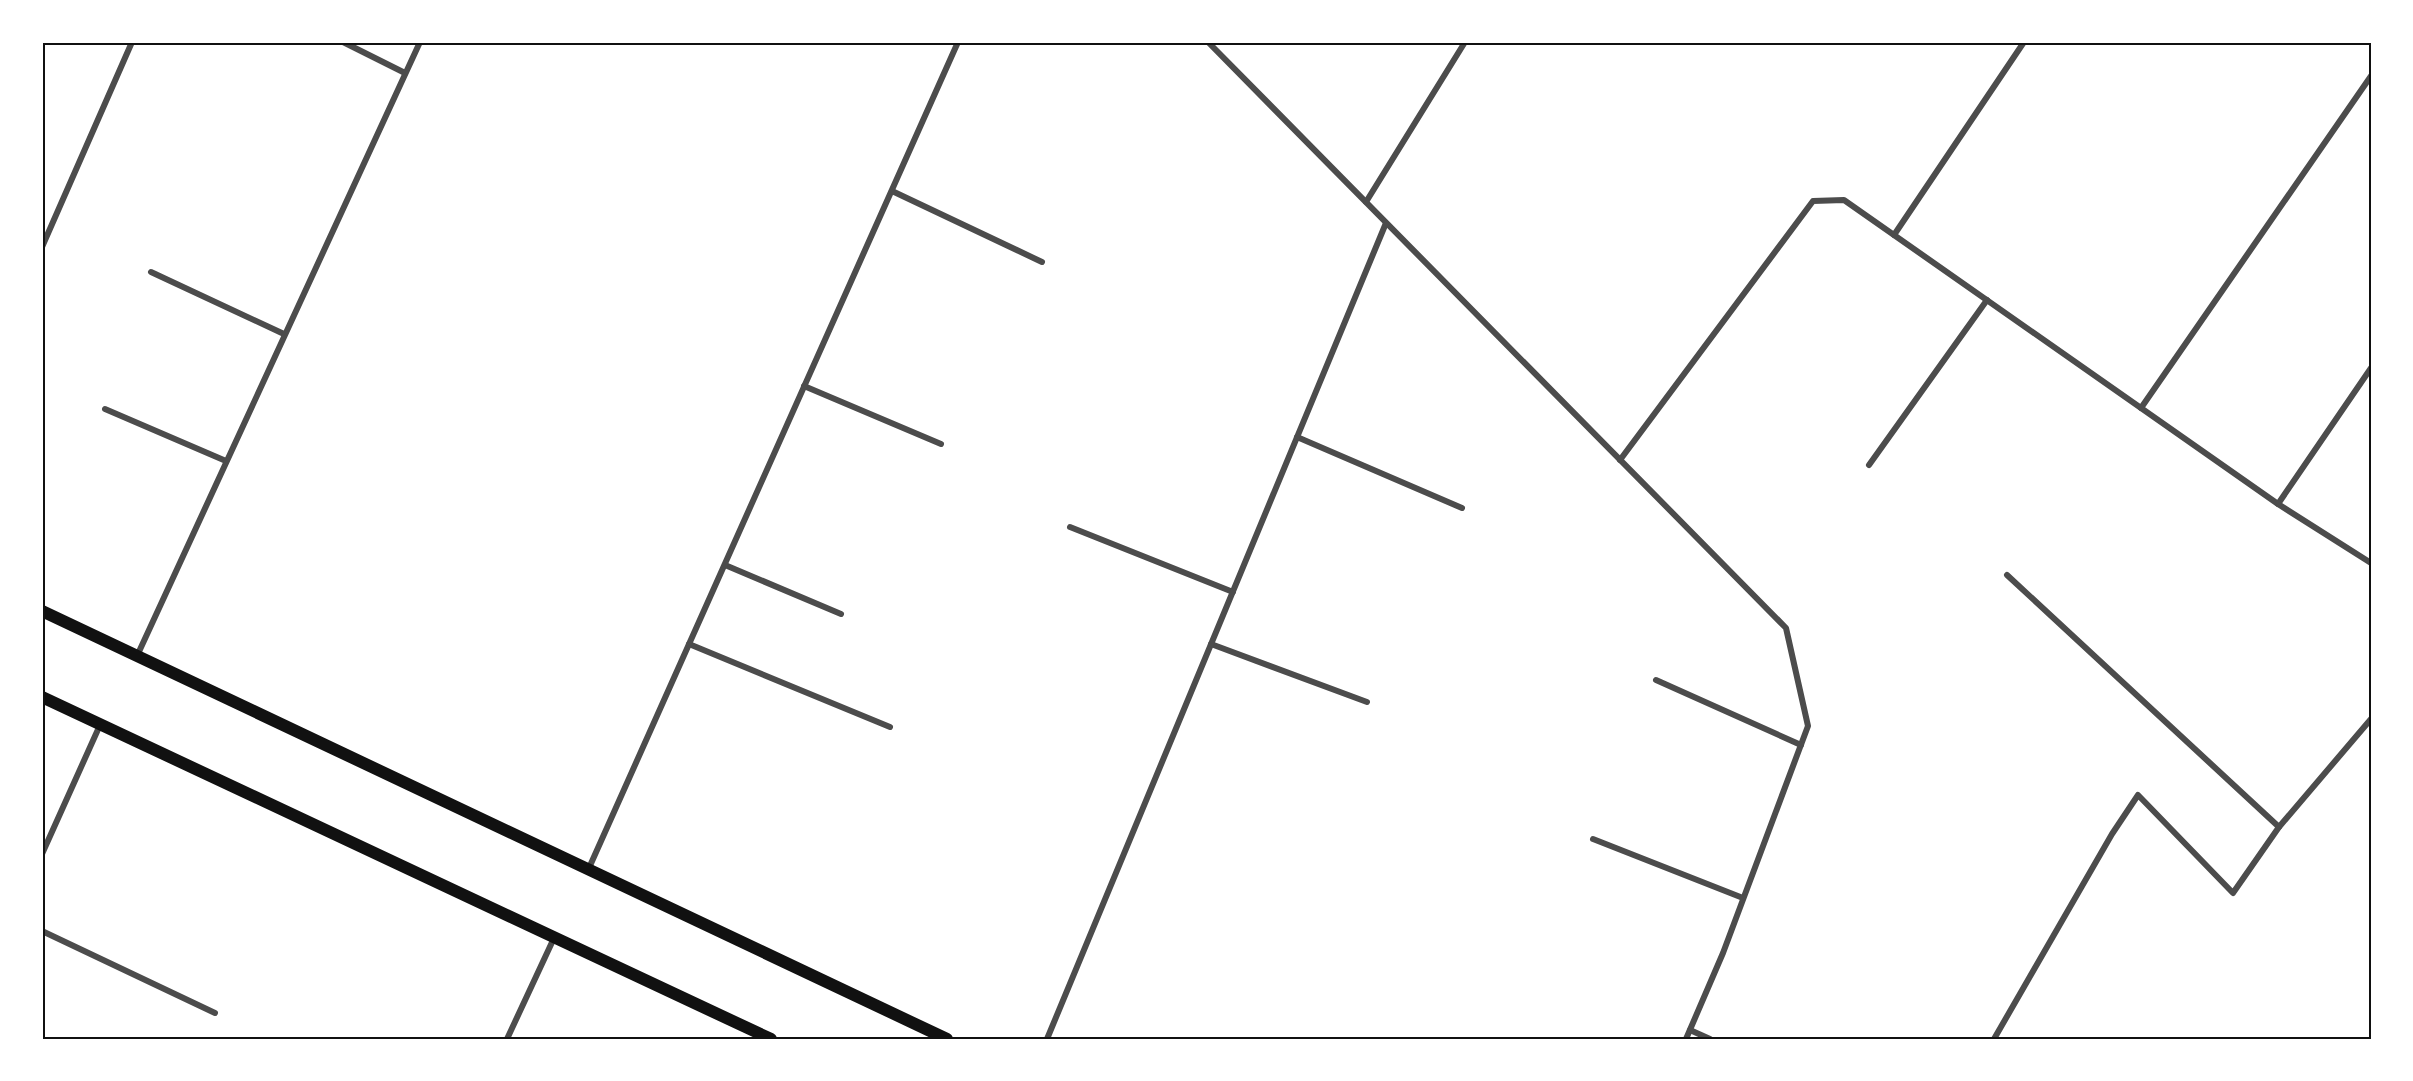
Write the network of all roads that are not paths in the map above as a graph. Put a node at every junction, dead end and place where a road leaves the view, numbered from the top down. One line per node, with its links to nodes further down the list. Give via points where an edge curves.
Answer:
1 (132, 42): 14 (street)
2 (343, 42): 8 (street)
3 (420, 42): 8 (street)
4 (958, 42): 10 (street)
5 (1208, 42): 11 (street)
6 (1465, 42): 11 (street)
7 (2024, 42): 13 (street)
8 (405, 74): 18 (street)
9 (2371, 76): 21 (street)
10 (892, 191): 15 (street); 20 (street)
11 (1366, 202): 12 (street)
12 (1386, 223): 23 (street); 25 (street)
13 (1894, 235): 17 (street); 25 (street, via 1844,200 1813,201)
14 (42, 247)
15 (1042, 261)
16 (151, 272): 18 (street)
17 (1987, 300): 21 (street); 27 (street)
18 (284, 334): 26 (street)
19 (2371, 368): 28 (street)
20 (804, 386): 24 (street); 32 (street)
21 (2141, 408): 28 (street)
22 (105, 409): 26 (street)
23 (1297, 437): 29 (street); 34 (street)
24 (940, 444)
25 (1620, 460): 46 (street, via 1786,628 1808,726)
26 (226, 461): 39 (street)
27 (1869, 465)
28 (2278, 504): 31 (street)
29 (1462, 508)
30 (1070, 527): 34 (street)
31 (2371, 563)
32 (724, 565): 36 (street); 37 (street)
33 (2007, 575): 47 (street)
34 (1233, 592): 38 (street)
35 (42, 611): 39 (main road)
36 (841, 614)
37 (689, 644): 45 (street); 50 (street)
38 (1211, 644): 42 (street); 59 (street)
39 (137, 656): 50 (main road)
40 (1656, 680): 46 (street)
41 (42, 698): 44 (main road)
42 (1367, 702)
43 (2371, 719): 47 (street)
44 (100, 725): 49 (street); 53 (main road)
45 (890, 728)
46 (1802, 745): 51 (street)
47 (2279, 827): 62 (street, via 2233,893 2138,795)
48 (1593, 839): 51 (street)
49 (42, 854)
50 (589, 868): 58 (main road)
51 (1743, 898): 55 (street)
52 (42, 931): 54 (street)
53 (555, 937): 56 (street); 57 (main road)
54 (215, 1013)
55 (1690, 1030): 60 (street); 61 (street)
56 (507, 1039)
57 (771, 1039)
58 (947, 1039)
59 (1047, 1039)
60 (1686, 1039)
61 (1710, 1039)
62 (1994, 1039)

